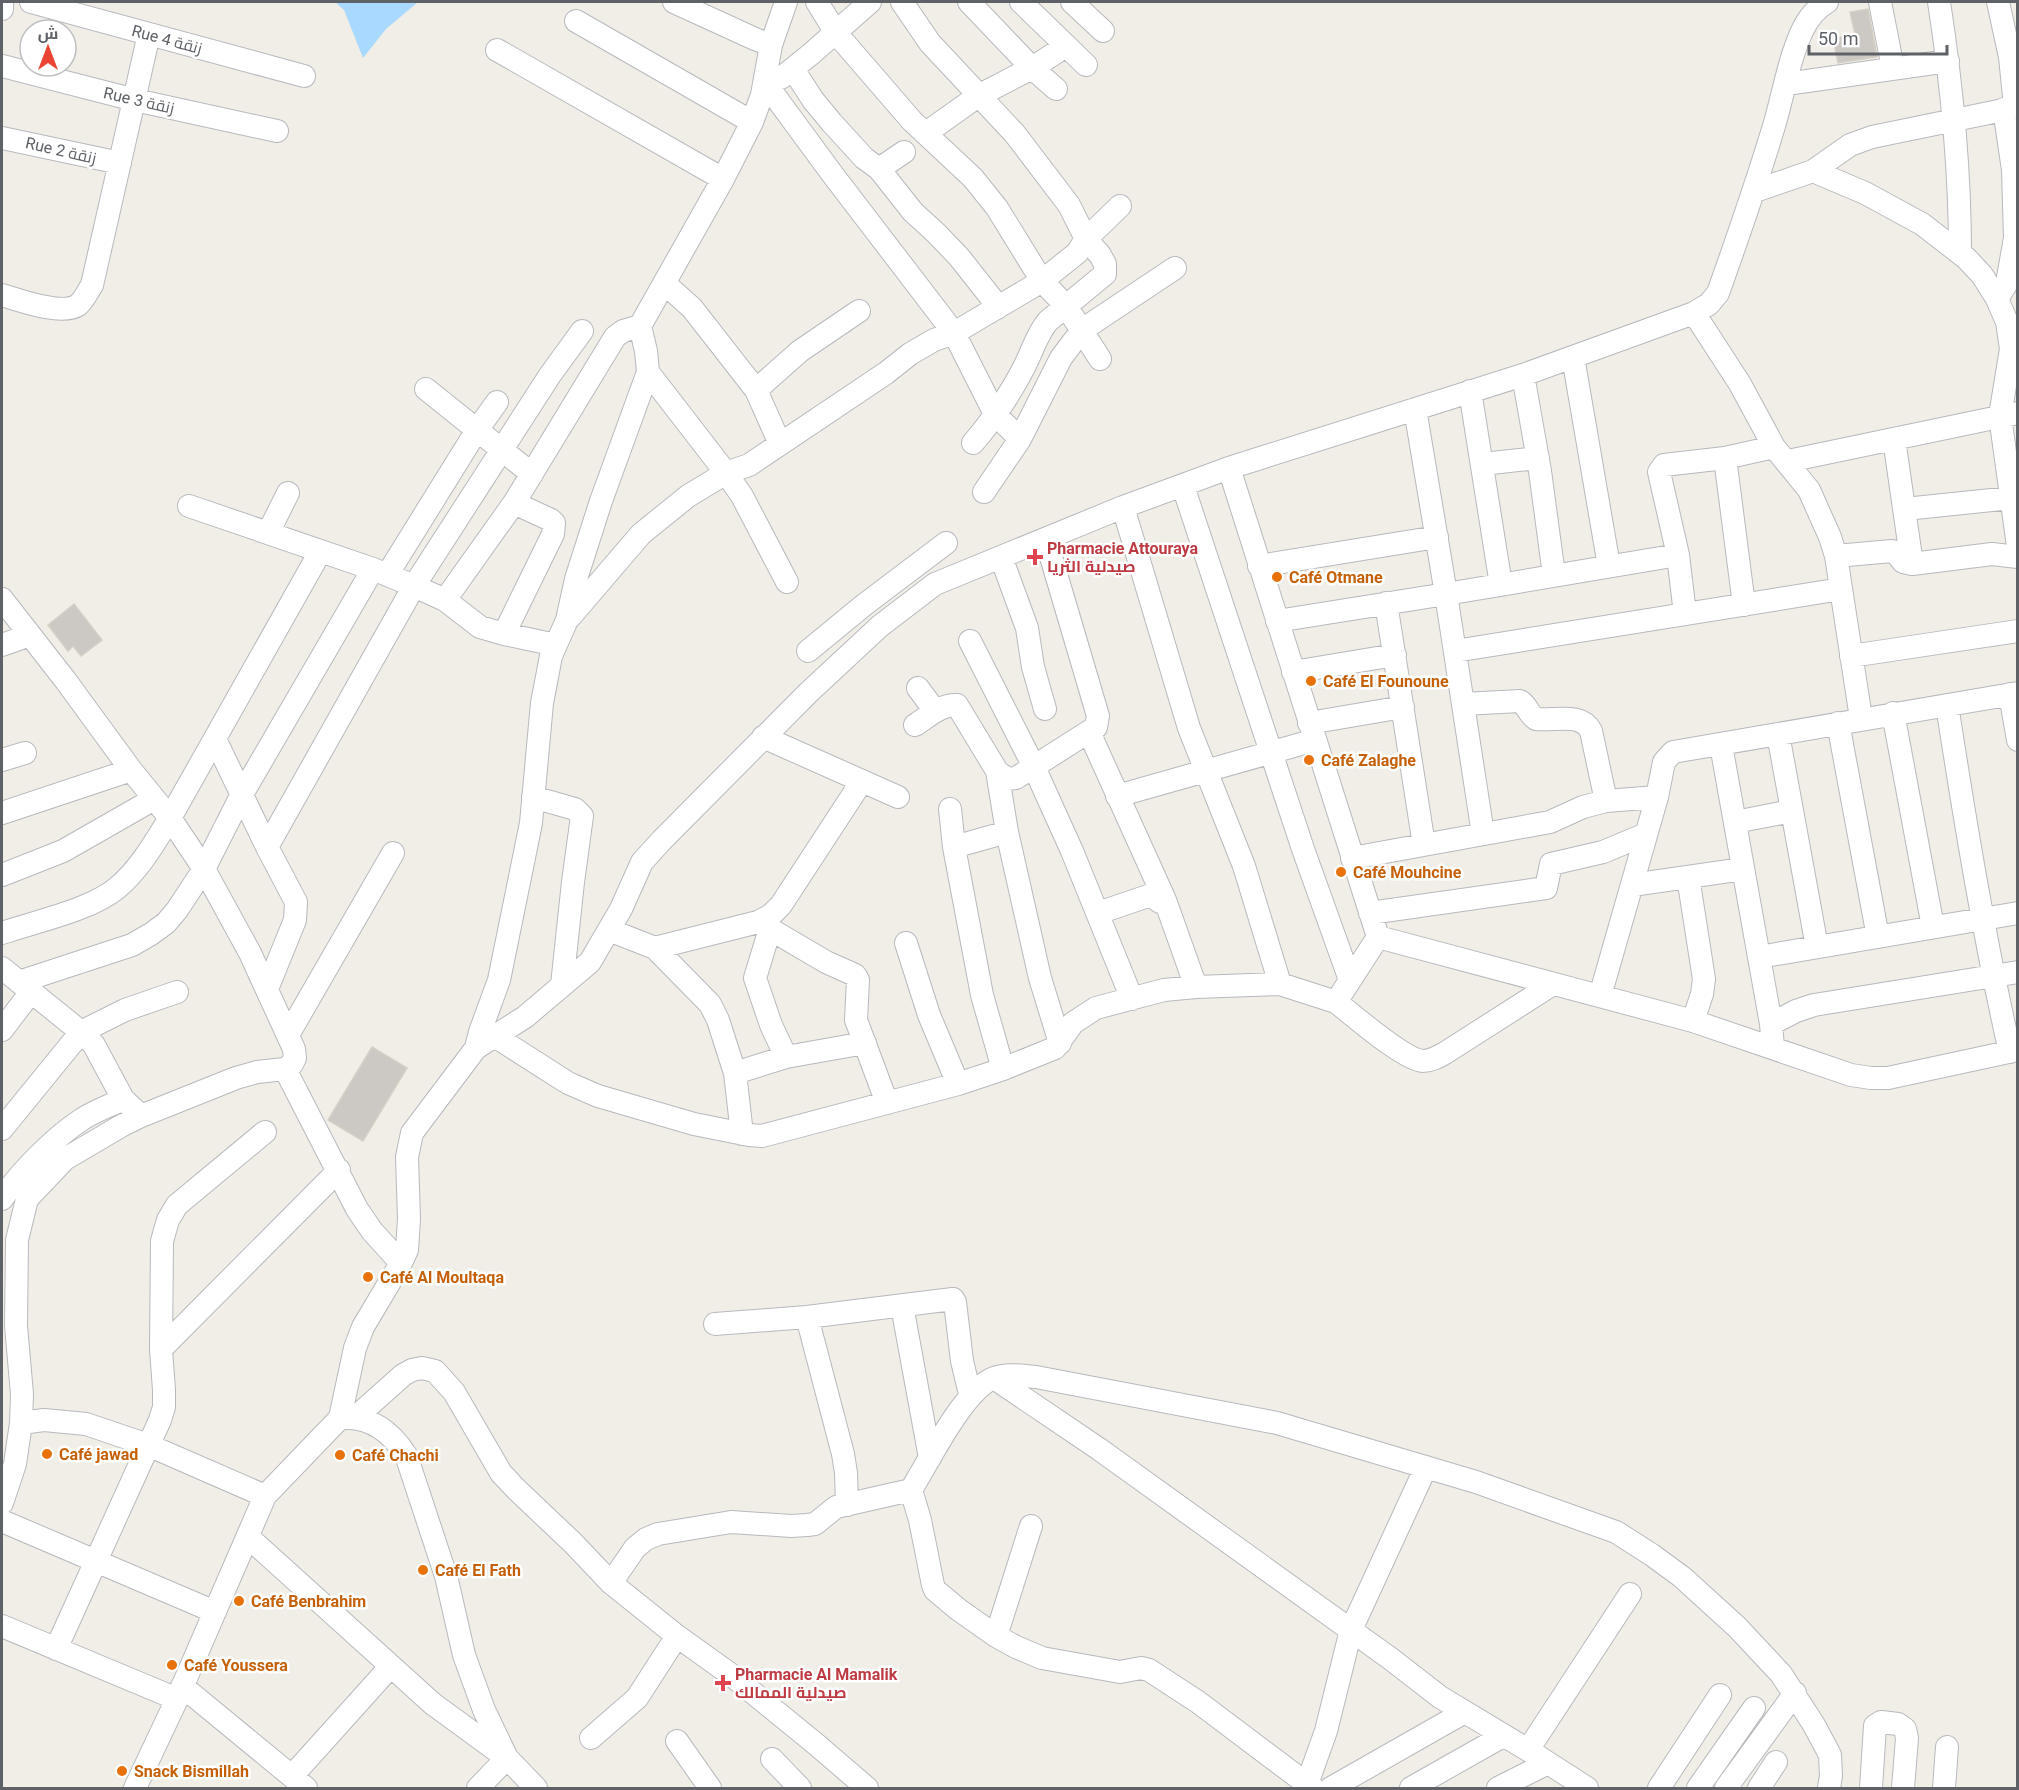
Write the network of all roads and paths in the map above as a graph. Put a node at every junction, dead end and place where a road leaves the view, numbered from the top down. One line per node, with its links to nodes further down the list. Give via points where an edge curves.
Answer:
1 (2, 2): 15 (street)
2 (31, 2): 19 (street, Rue 4 زنقة)
3 (674, 2): 20 (street)
4 (786, 2): 20 (street)
5 (817, 2): 18 (street)
6 (870, 2): 18 (street)
7 (902, 2): 33 (street, via 930,43)
8 (969, 2): 26 (street)
9 (1021, 2): 21 (street)
10 (1072, 2): 17 (street)
11 (1827, 2): 30 (street, via 1804,27)
12 (1880, 2): 27 (street)
13 (1939, 2): 23 (street)
14 (1998, 2): 35 (street, via 2010,57)
15 (2, 9)
16 (576, 21): 37 (street)
17 (1103, 31)
18 (836, 33): 28 (street); 39 (street)
19 (149, 34): 29 (street, Rue 4 زنقة); 34 (street)
20 (771, 45): 32 (street)
21 (1066, 46): 24 (street); 26 (street)
22 (497, 50): 45 (street)
23 (1948, 61): 27 (street); 36 (street)
24 (1086, 65)
25 (2, 66): 34 (street, Rue 3 زنقة)
26 (1032, 68): 31 (street); 33 (street)
27 (1893, 68): 30 (street)
28 (793, 69): 32 (street); 43 (street, via 832,123)
29 (304, 76)
30 (1786, 84): 46 (street)
31 (1056, 89)
32 (765, 91): 37 (street); 62 (street)
33 (978, 96): 39 (street); 48 (street, via 1015,134 1070,206)
34 (135, 99): 38 (street, Rue 3 زنقة); 42 (street)
35 (2012, 108): 36 (street); 54 (street, via 2015,238 2007,283)
36 (1955, 121): 44 (street, via 1872,137 1850,145); 49 (street)
37 (752, 122): 45 (street)
38 (277, 131)
39 (926, 133): 51 (street, via 973,178 997,208)
40 (2, 138): 42 (street, Rue 2 زنقة)
41 (904, 152): 43 (street)
42 (120, 163): 53 (street, via 98,266 84,298 64,308)
43 (879, 170): 56 (street, via 913,212 959,257)
44 (1813, 171): 46 (street); 49 (street, via 1922,224)
45 (723, 179): 52 (street)
46 (1755, 191): 58 (street, via 1718,292 1709,304)
47 (1120, 206): 48 (street)
48 (1086, 239): 51 (street, via 1077,253); 55 (street, via 1100,255 1105,274)
49 (1960, 253): 54 (street, via 1982,275)
50 (1175, 268): 60 (street)
51 (1042, 281): 55 (street); 56 (street)
52 (664, 283): 59 (street); 68 (street, via 692,308)
53 (2, 295)
54 (1997, 299): 73 (street, via 2007,322 2011,349)
55 (1066, 306): 60 (street); 72 (street, via 1041,329 1028,360)
56 (997, 308): 62 (street)
57 (859, 311): 68 (street, via 800,351)
58 (1694, 313): 63 (street); 80 (street)
59 (640, 326): 65 (street); 86 (street, via 615,337)
60 (1082, 330): 64 (street); 76 (street, via 1061,358)
61 (582, 331): 79 (street)
62 (954, 333): 72 (street); 78 (street, via 910,354)
63 (1573, 357): 66 (street); 107 (street)
64 (1100, 359)
65 (648, 372): 85 (street); 121 (street, via 600,501)
66 (1523, 375): 69 (street); 81 (street)
67 (426, 389): 74 (street)
68 (756, 390): 78 (street)
69 (1470, 391): 71 (street); 83 (street)
70 (496, 402): 74 (street)
71 (1415, 409): 84 (street); 96 (street)
72 (995, 414): 76 (street); 77 (street)
73 (2009, 414): 75 (street); 90 (street)
74 (477, 430): 79 (street); 108 (street)
75 (1894, 438): 80 (street); 94 (street)
76 (1020, 439): 88 (street)
77 (973, 443)
78 (780, 444): 85 (street, via 749,465)
79 (502, 450): 86 (street); 112 (street)
80 (1781, 454): 82 (street); 102 (street, via 1809,490)
81 (1538, 458): 83 (street); 109 (street)
82 (1725, 458): 101 (street, via 1664,465 1659,472); 119 (street)
83 (1482, 464): 111 (street)
84 (1229, 468): 87 (street); 106 (street)
85 (726, 473): 110 (street); 121 (street, via 688,496 641,534)
86 (532, 474): 91 (street)
87 (1183, 486): 93 (street); 155 (street)
88 (984, 492)
89 (288, 493): 95 (street)
90 (2011, 498): 94 (street); 99 (street)
91 (514, 503): 116 (street); 125 (street, via 551,520 554,527)
92 (189, 506): 95 (street)
93 (1123, 507): 97 (street); 160 (street)
94 (1905, 509): 105 (street)
95 (268, 533): 100 (street)
96 (1437, 537): 106 (street); 114 (street)
97 (1046, 540): 103 (street); 147 (street, via 1098,716 1096,728)
98 (946, 543): 118 (street)
99 (2018, 546)
100 (320, 552): 108 (street); 151 (street)
101 (1678, 555): 107 (street); 120 (street)
102 (1836, 556): 105 (street, via 1892,551 1903,562); 113 (street)
103 (1001, 557): 123 (street, via 935,584); 140 (street, via 1027,628)
104 (2018, 557): 105 (street, via 1992,554)
105 (1912, 564)
106 (1259, 566): 122 (street)
107 (1609, 566): 109 (street)
108 (380, 572): 112 (street); 163 (street)
109 (1554, 575): 111 (street)
110 (787, 582)
111 (1501, 585): 114 (street)
112 (414, 586): 116 (street); 179 (street)
113 (1841, 589): 119 (street); 133 (street)
114 (1446, 594): 117 (street); 131 (street)
115 (2, 599): 126 (street)
116 (445, 600): 125 (street, via 480,627)
117 (1386, 603): 122 (street); 132 (street)
118 (864, 605): 123 (street); 130 (street)
119 (1744, 605): 120 (street)
120 (1685, 614): 131 (street)
121 (567, 620): 129 (street)
122 (1277, 621): 134 (street)
123 (880, 626): 150 (street)
124 (2018, 631): 133 (street)
125 (504, 634): 129 (street)
126 (30, 635): 128 (street); 159 (street)
127 (970, 641): 146 (street)
128 (2, 645)
129 (556, 645): 165 (street, via 542,703)
130 (808, 651)
131 (1455, 651): 137 (street)
132 (1395, 655): 134 (street); 139 (street)
133 (1851, 656): 143 (street)
134 (1293, 672): 148 (street)
135 (918, 688): 141 (street)
136 (2014, 694): 138 (street); 152 (street)
137 (1463, 704): 169 (street, via 1520,701 1536,718 1579,719 1588,725); 176 (street)
138 (1947, 705): 142 (street); 192 (street)
139 (1403, 707): 148 (street); 178 (street)
140 (1045, 709)
141 (936, 711): 145 (street); 154 (street, via 957,705)
142 (1893, 713): 143 (street); 194 (street)
143 (1861, 718): 144 (street)
144 (1838, 723): 149 (street); 198 (street)
145 (915, 725)
146 (1016, 732): 154 (street); 158 (street)
147 (1089, 732): 158 (street); 164 (street)
148 (1312, 732): 155 (street); 182 (street)
149 (1778, 734): 153 (street); 171 (street)
150 (763, 737): 162 (street); 195 (street, via 642,861)
151 (215, 739): 163 (street); 173 (street)
152 (2018, 740)
153 (1721, 745): 167 (street, via 1667,756); 174 (street)
154 (984, 748): 161 (street)
155 (1270, 752): 160 (street); 205 (street)
156 (25, 753): 157 (street)
157 (2, 760)
158 (1034, 767): 161 (street, via 1011,779); 189 (street)
159 (131, 770): 168 (street); 172 (street)
160 (1205, 770): 164 (street); 207 (street, via 1244,866)
161 (997, 771): 175 (street)
162 (862, 782): 166 (street); 193 (street)
163 (241, 796): 179 (street); 183 (street)
164 (1117, 796): 188 (street)
165 (533, 797): 209 (street, via 575,809 582,816); 221 (street, via 499,980 480,1032)
166 (898, 797)
167 (1657, 797): 169 (street); 177 (street)
168 (154, 799): 173 (street); 185 (street, via 63,851)
169 (1606, 801): 176 (street, via 1550,822)
170 (950, 809): 180 (street)
171 (1792, 811): 174 (street); 200 (street)
172 (2, 813)
173 (170, 818): 183 (street); 196 (street, via 115,890 98,900)
174 (1735, 822): 184 (street)
175 (1007, 832): 180 (street); 223 (street, via 1040,978)
176 (1483, 834): 178 (street)
177 (1646, 834): 187 (street); 190 (street, via 1603,852 1551,864 1546,888)
178 (1425, 845): 182 (street)
179 (267, 847): 211 (street, via 293,893 297,911)
180 (954, 847): 227 (street, via 982,995)
181 (393, 853): 220 (street)
182 (1352, 858): 190 (street)
183 (204, 869): 206 (street, via 177,910 151,934 132,945); 211 (street)
184 (1743, 869): 186 (street); 202 (street)
185 (2, 875)
186 (1688, 877): 187 (street); 216 (street, via 1704,979)
187 (1632, 885): 213 (street)
188 (1165, 900): 189 (street, via 1160,902 1151,895); 210 (street)
189 (1098, 912): 214 (street)
190 (1370, 912): 197 (street)
191 (2018, 913): 192 (street)
192 (1982, 918): 194 (street); 204 (street)
193 (764, 925): 201 (street); 222 (street, via 855,975 860,983 856,1020); 226 (street, via 755,978)
194 (1933, 927): 198 (street)
195 (609, 930): 201 (street); 209 (street, via 590,962)
196 (2, 933)
197 (1378, 937): 205 (street); 208 (street)
198 (1878, 937): 200 (street)
199 (906, 943): 230 (street, via 929,1015)
200 (1817, 947): 202 (street)
201 (655, 948): 229 (street, via 710,1004)
202 (1759, 957): 217 (street)
203 (2018, 972): 204 (street)
204 (1993, 976): 217 (street, via 1814,1005); 225 (street)
205 (1350, 980): 215 (street)
206 (17, 981): 218 (street); 219 (street)
207 (1280, 984): 210 (street); 215 (street)
208 (1553, 984): 213 (street); 215 (street, via 1445,1053 1424,1061 1406,1054)
209 (562, 985): 221 (street)
210 (1196, 987): 214 (street)
211 (267, 989): 220 (street)
212 (177, 992): 219 (street, via 125,1010)
213 (1600, 996): 216 (street)
214 (1132, 999): 223 (street, via 1096,1008 1068,1029)
215 (1336, 1002)
216 (1693, 1021): 224 (street)
217 (1771, 1024): 224 (street)
218 (2, 1029)
219 (81, 1032): 231 (street, via 94,1045); 234 (street)
220 (288, 1035): 228 (street, via 295,1058)
221 (486, 1043): 236 (street, via 598,1096); 239 (street, via 412,1133 407,1157 407,1250)
222 (865, 1043): 226 (street); 232 (street)
223 (1060, 1043): 227 (street, via 1053,1050)
224 (1773, 1047): 225 (street, via 1851,1075 1879,1079)
225 (2014, 1051)
226 (786, 1057): 229 (street)
227 (1003, 1069): 230 (street)
228 (285, 1070): 233 (street, via 236,1078); 237 (street)
229 (735, 1073): 236 (street)
230 (958, 1084): 232 (street)
231 (123, 1099): 233 (street); 238 (street, via 81,1120)
232 (887, 1103): 236 (street, via 770,1135)
233 (141, 1116): 242 (street, via 65,1159 27,1199 17,1240)
234 (2, 1129)
235 (264, 1132): 244 (street, via 177,1205 168,1220 162,1241)
236 (742, 1134)
237 (339, 1170): 239 (street, via 357,1209); 244 (street)
238 (5, 1184)
239 (401, 1263): 247 (street, via 355,1348)
240 (902, 1306): 241 (street); 246 (street, via 954,1299); 250 (street)
241 (807, 1317): 243 (street); 255 (street, via 843,1454)
242 (9, 1324): 248 (street, via 22,1394)
243 (715, 1324)
244 (161, 1349): 249 (street, via 164,1407)
245 (994, 1378): 246 (street); 251 (street, via 1036,1377 1266,1421); 263 (street, via 1100,1449)
246 (970, 1394): 250 (street)
247 (348, 1418): 253 (street); 259 (street, via 412,1370 435,1371 454,1392 501,1473); 278 (street, via 371,1421 394,1439 406,1455 446,1576 464,1655)
248 (21, 1424): 249 (street, via 44,1420 86,1424); 254 (street, via 15,1464)
249 (148, 1445): 253 (street); 258 (street)
250 (930, 1458): 252 (street)
251 (1426, 1467): 263 (street); 269 (street, via 1587,1520 1633,1543 1706,1598)
252 (911, 1490): 255 (street); 265 (street, via 935,1590)
253 (265, 1496): 257 (street)
254 (2, 1505): 258 (street)
255 (847, 1505): 259 (street, via 833,1509 815,1524 731,1522 652,1536 635,1548)
256 (1030, 1526): 265 (street)
257 (248, 1537): 261 (street); 267 (street)
258 (97, 1561): 261 (street); 266 (street)
259 (611, 1583): 264 (street)
260 (1630, 1594): 277 (street)
261 (215, 1612): 268 (street)
262 (2, 1626): 266 (street)
263 (1351, 1630): 272 (street); 283 (street)
264 (677, 1636): 274 (street, via 637,1698); 289 (street, via 730,1674)
265 (996, 1636): 283 (street, via 1063,1663 1120,1672 1149,1670 1198,1702)
266 (56, 1649): 268 (street)
267 (391, 1666): 278 (street, via 433,1704); 282 (street)
268 (180, 1693): 282 (street); 284 (street)
269 (1795, 1693): 296 (street); 298 (street, via 1830,1755)
270 (1720, 1695): 294 (street)
271 (1754, 1708): 295 (street)
272 (1463, 1713): 273 (street); 290 (street)
273 (1503, 1737): 277 (street); 291 (street)
274 (591, 1738)
275 (677, 1741): 287 (street)
276 (1947, 1747): 301 (street)
277 (1528, 1750): 281 (street)
278 (507, 1758): 285 (street); 286 (street)
279 (772, 1759): 288 (street)
280 (1776, 1762): 297 (street)
281 (1548, 1763): 292 (street); 293 (street)
282 (299, 1782)
283 (1309, 1787)
284 (135, 1788)
285 (478, 1788)
286 (536, 1788)
287 (710, 1788)
288 (800, 1788)
289 (867, 1788)
290 (1331, 1788)
291 (1411, 1788)
292 (1498, 1788)
293 (1587, 1788)
294 (1659, 1788)
295 (1698, 1788)
296 (1726, 1788)
297 (1759, 1788)
298 (1829, 1788)
299 (1871, 1788): 300 (street, via 1875,1726 1881,1722 1905,1729)
300 (1903, 1788)
301 (1944, 1788)

